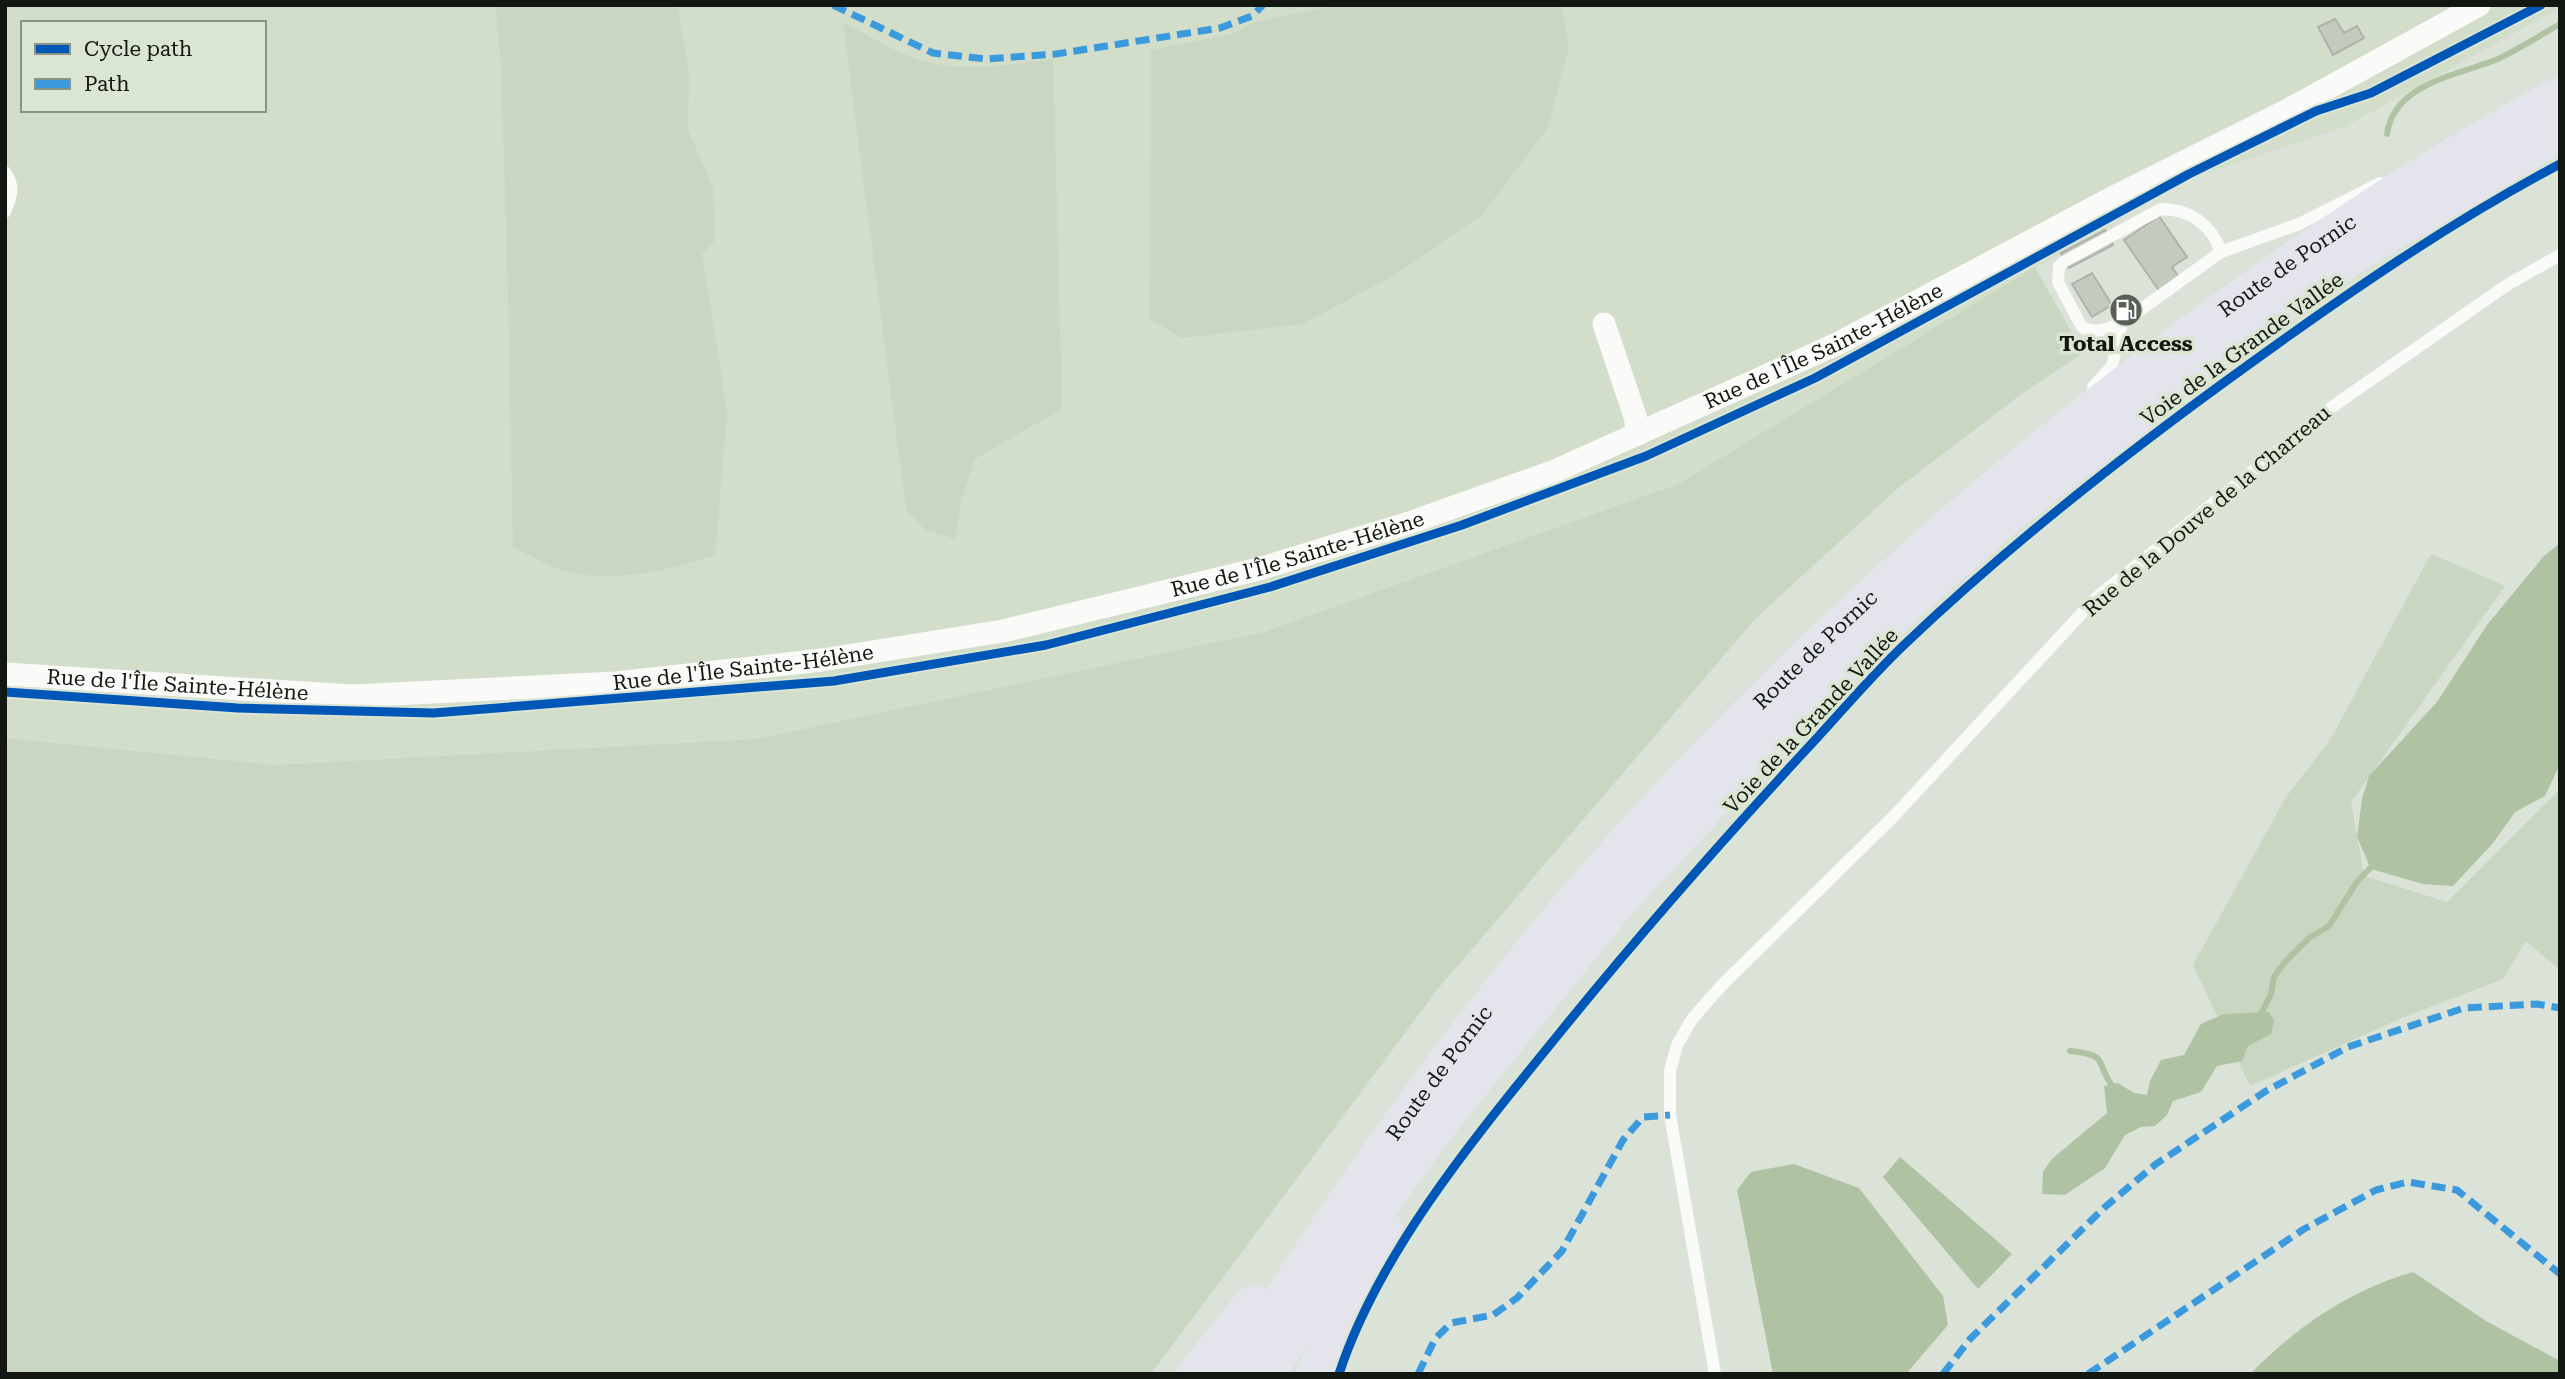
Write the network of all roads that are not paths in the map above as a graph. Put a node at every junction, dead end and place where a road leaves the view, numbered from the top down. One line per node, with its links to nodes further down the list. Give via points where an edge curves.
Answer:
1 (2479, 5): 12 (street, Rue de l'Île Sainte-Hélène, via 2286,111 1839,343)
2 (2560, 96): 5 (highway, Route de Pornic)
3 (2560, 132): 14 (highway, Route de Pornic, via 2318,276 2005,517 1832,675 1675,838)
4 (5, 172): 6 (lane, via 12,194)
5 (2415, 180): 7 (lane, via 2386,181 2325,213); 15 (highway, Route de Pornic, via 2203,325 2024,456 1743,719 1601,872 1486,1014)
6 (5, 212)
7 (2221, 252): 9 (lane); 9 (lane, via 2200,220 2176,209 2161,209 2059,267 2058,282 2082,327 2096,330)
8 (2560, 255): 20 (lane, Rue de la Douve de la Charreau, via 2507,285 2332,407 2096,598 1894,816 1692,1019 1677,1045 1670,1072 1670,1115)
9 (2122, 323): 11 (lane, via 2112,366)
10 (1604, 324): 12 (street)
11 (2081, 397)
12 (1638, 434): 13 (street, Rue de l'Île Sainte-Hélène, via 1555,471 1259,569 1003,631 822,660 616,682 352,695)
13 (5, 674)
14 (1475, 1077): 18 (highway, Route de Pornic, via 1318,1289); 19 (highway, via 1465,1117 1380,1238)
15 (1326, 1231): 16 (highway, via 1297,1243); 17 (highway, Route de Pornic)
16 (1196, 1374)
17 (1235, 1374)
18 (1267, 1374)
19 (1315, 1374)
20 (1715, 1374)

